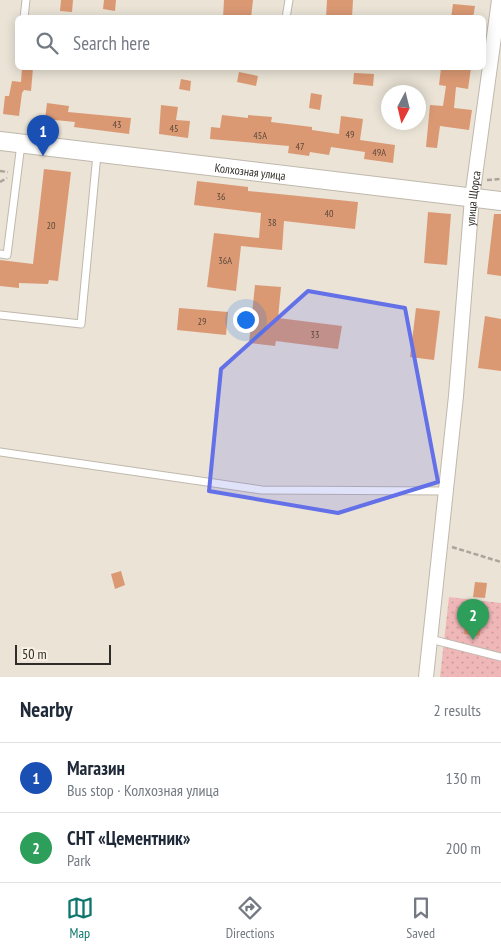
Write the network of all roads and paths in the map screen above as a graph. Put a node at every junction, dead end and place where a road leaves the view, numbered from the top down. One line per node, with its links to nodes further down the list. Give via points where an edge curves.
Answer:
1 (26, 0): 4 (lane)
2 (289, 0): 5 (lane)
3 (499, 0): 9 (street, улица Щорса)
4 (24, 15)
5 (286, 15)
6 (0, 141): 7 (street, Колхозная улица)
7 (21, 143): 8 (street, Колхозная улица); 11 (lane, via 8,255)
8 (98, 154): 9 (street, Колхозная улица); 12 (lane, via 81,324)
9 (472, 198): 10 (street, Колхозная улица); 14 (street, улица Щорса)
10 (501, 201)
11 (0, 254)
12 (0, 315)
13 (0, 452): 14 (lane, via 262,490)
14 (446, 491): 15 (street, улица Щорса)
15 (440, 543): 16 (path); 17 (street, улица Щорса)
16 (501, 562)
17 (430, 639): 18 (lane); 19 (street, улица Щорса)
18 (501, 657)
19 (426, 677)

